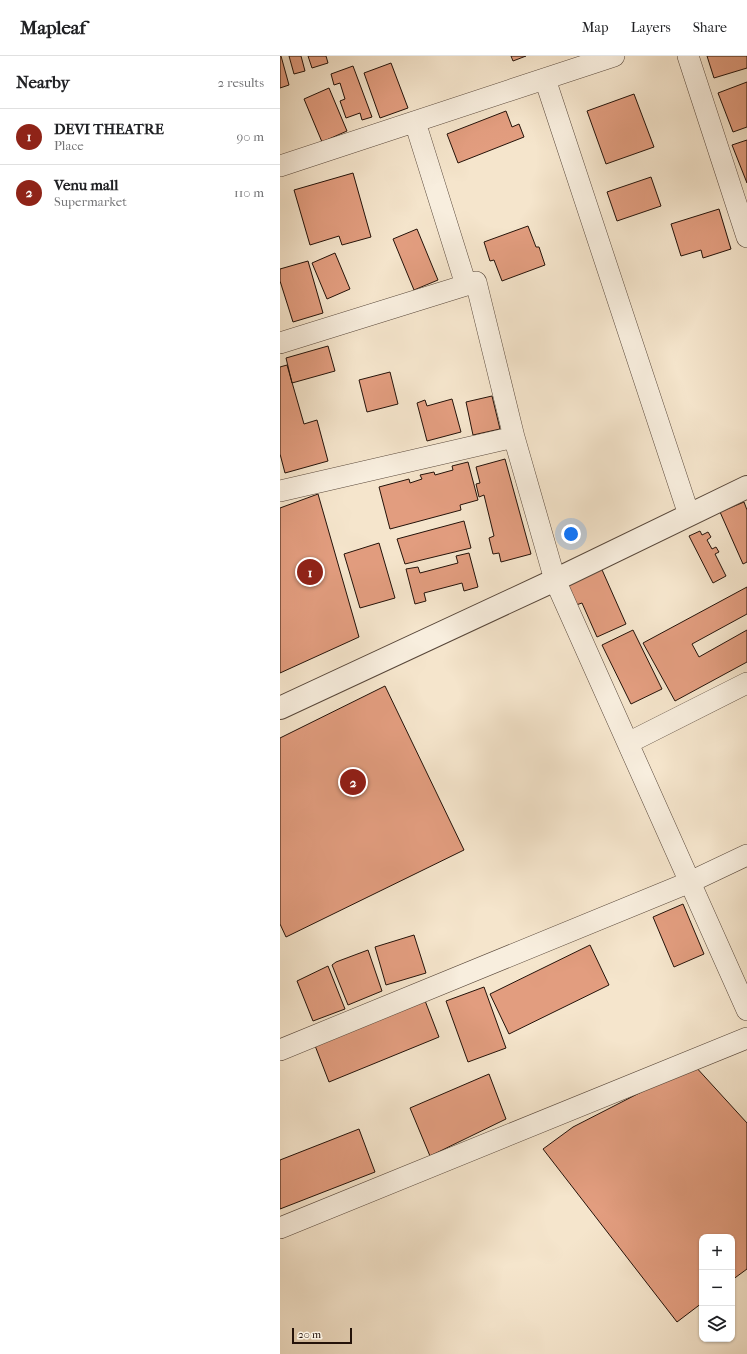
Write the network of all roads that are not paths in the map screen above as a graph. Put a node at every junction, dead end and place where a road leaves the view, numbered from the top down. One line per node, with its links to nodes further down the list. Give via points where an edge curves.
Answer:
1 (614, 56): 3 (street)
2 (688, 56): 6 (street)
3 (545, 79): 4 (street); 12 (street)
4 (415, 122): 5 (street); 7 (street)
5 (280, 166)
6 (747, 237)
7 (466, 285): 8 (street); 9 (street, via 476,282)
8 (280, 343)
9 (514, 437): 11 (street); 13 (street)
10 (747, 487): 12 (street)
11 (280, 491)
12 (689, 515): 13 (street)
13 (555, 580): 15 (street); 16 (street)
14 (747, 683): 16 (street)
15 (280, 708)
16 (628, 743): 18 (street)
17 (747, 855): 18 (street)
18 (690, 882): 19 (street); 21 (street)
19 (747, 1010)
20 (747, 1038): 22 (street)
21 (280, 1050)
22 (280, 1228)

